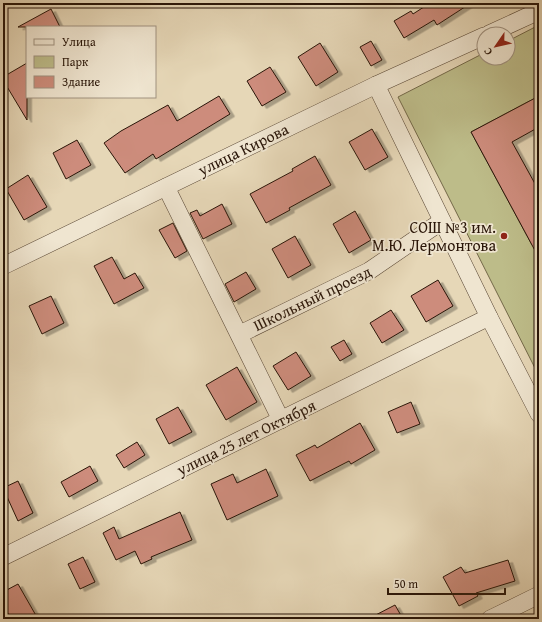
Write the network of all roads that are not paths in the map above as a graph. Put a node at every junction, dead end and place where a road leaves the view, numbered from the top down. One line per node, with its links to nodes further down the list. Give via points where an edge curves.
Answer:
1 (539, 11): 2 (street)
2 (506, 26)
3 (476, 40): 4 (street, улица Кирова)
4 (376, 85): 5 (street, улица Кирова); 6 (street)
5 (166, 187): 7 (street, улица Кирова); 9 (street)
6 (442, 221): 8 (street); 9 (street, Школьный проезд, via 369,271)
7 (3, 266)
8 (489, 317): 10 (street); 11 (street, улица 25 лет Октября)
9 (240, 334): 11 (street)
10 (539, 414)
11 (281, 420): 12 (street, улица 25 лет Октября)
12 (3, 557)
13 (539, 595): 14 (street)
14 (490, 619)

